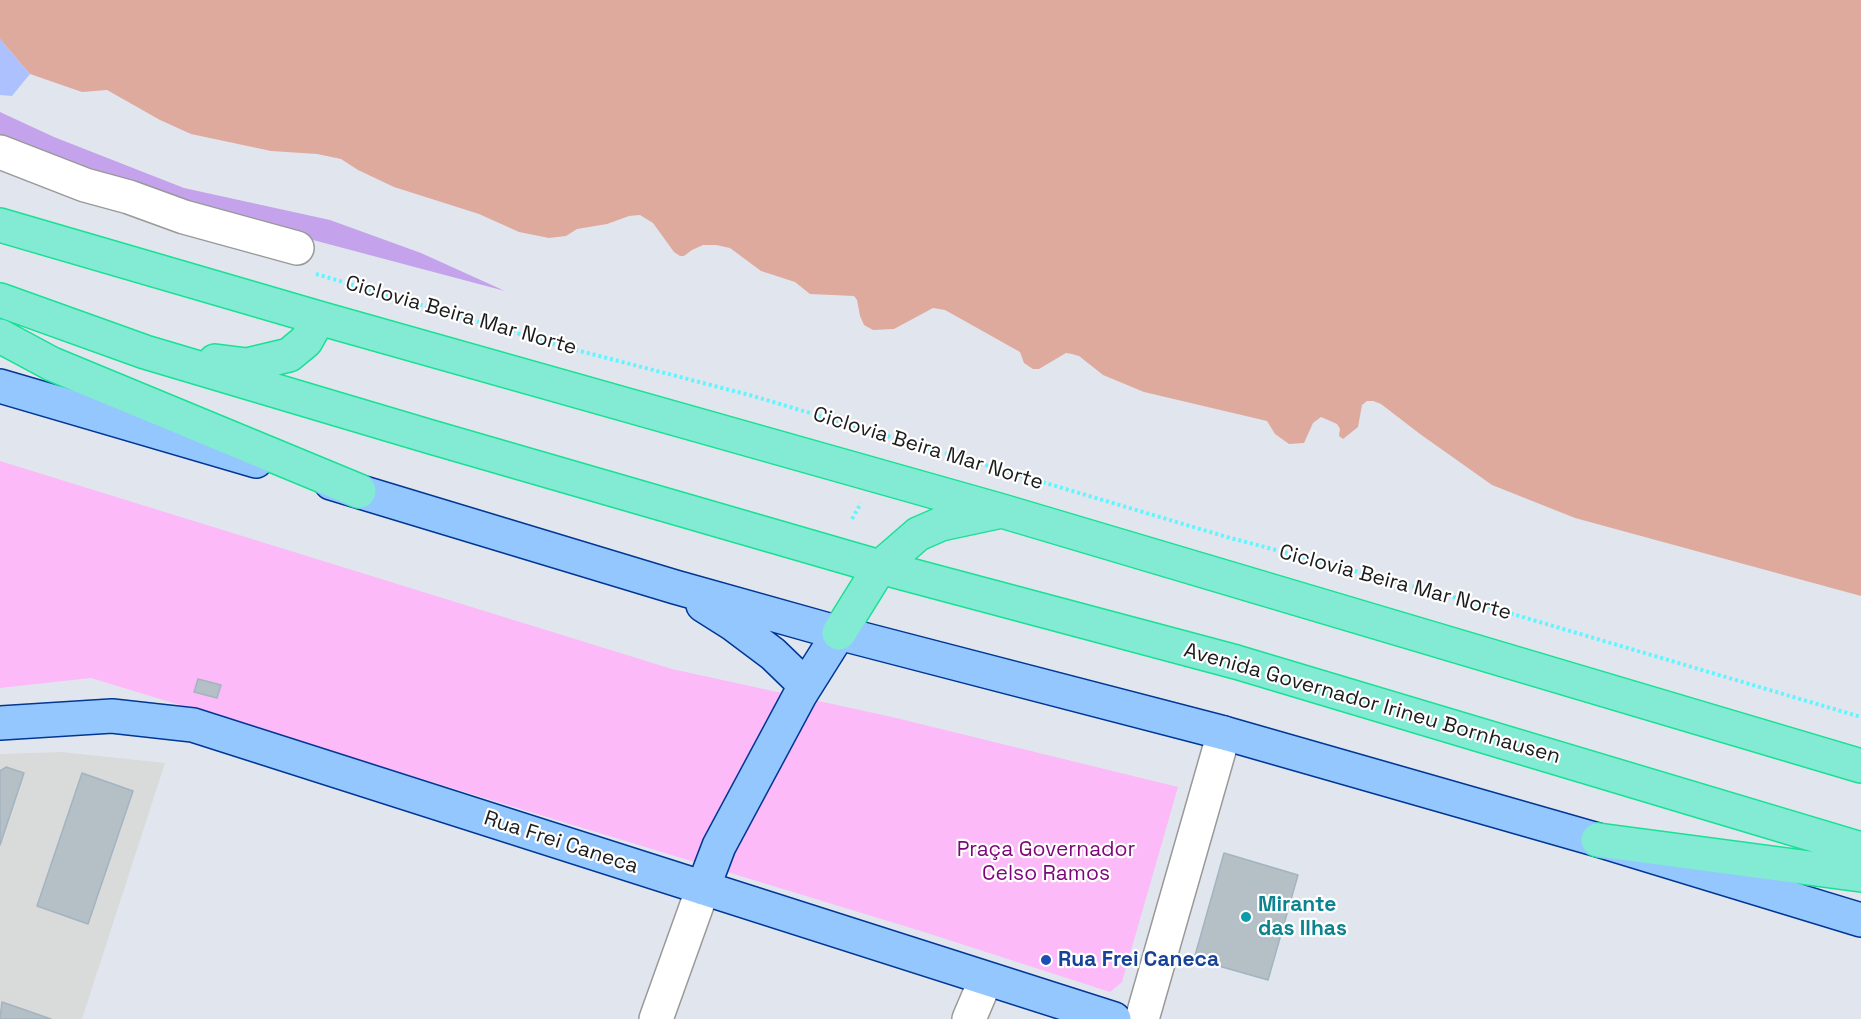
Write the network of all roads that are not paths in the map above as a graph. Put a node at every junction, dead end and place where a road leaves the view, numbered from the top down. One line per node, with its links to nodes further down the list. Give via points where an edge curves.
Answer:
1 (0, 152): 3 (street)
2 (0, 225): 5 (highway)
3 (304, 260)
4 (0, 300): 7 (highway)
5 (319, 318): 7 (highway, via 306,341 289,355 248,365); 10 (highway)
6 (0, 336): 9 (highway, via 52,364)
7 (145, 352): 11 (highway, Avenida Governador Irineu Bornhausen)
8 (0, 386): 9 (main road)
9 (359, 491): 12 (main road)
10 (1002, 511): 11 (highway, via 941,524 918,534); 17 (highway)
11 (880, 567): 13 (highway); 19 (highway, Avenida Governador Irineu Bornhausen, via 1236,662)
12 (675, 587): 13 (main road); 14 (main road, via 773,654)
13 (839, 633): 14 (main road); 16 (main road)
14 (805, 685): 21 (main road, via 719,846)
15 (0, 723): 21 (main road, Rua Frei Caneca, via 112,716 193,725)
16 (1224, 733): 18 (main road); 27 (street)
17 (1861, 766)
18 (1598, 840): 20 (highway); 22 (main road)
19 (1861, 849)
20 (1861, 875)
21 (703, 888): 23 (main road, Rua Frei Caneca); 24 (street)
22 (1861, 920)
23 (986, 979): 25 (street); 26 (main road, Rua Frei Caneca)
24 (656, 1019)
25 (969, 1019)
26 (1114, 1019)
27 (1142, 1019)

